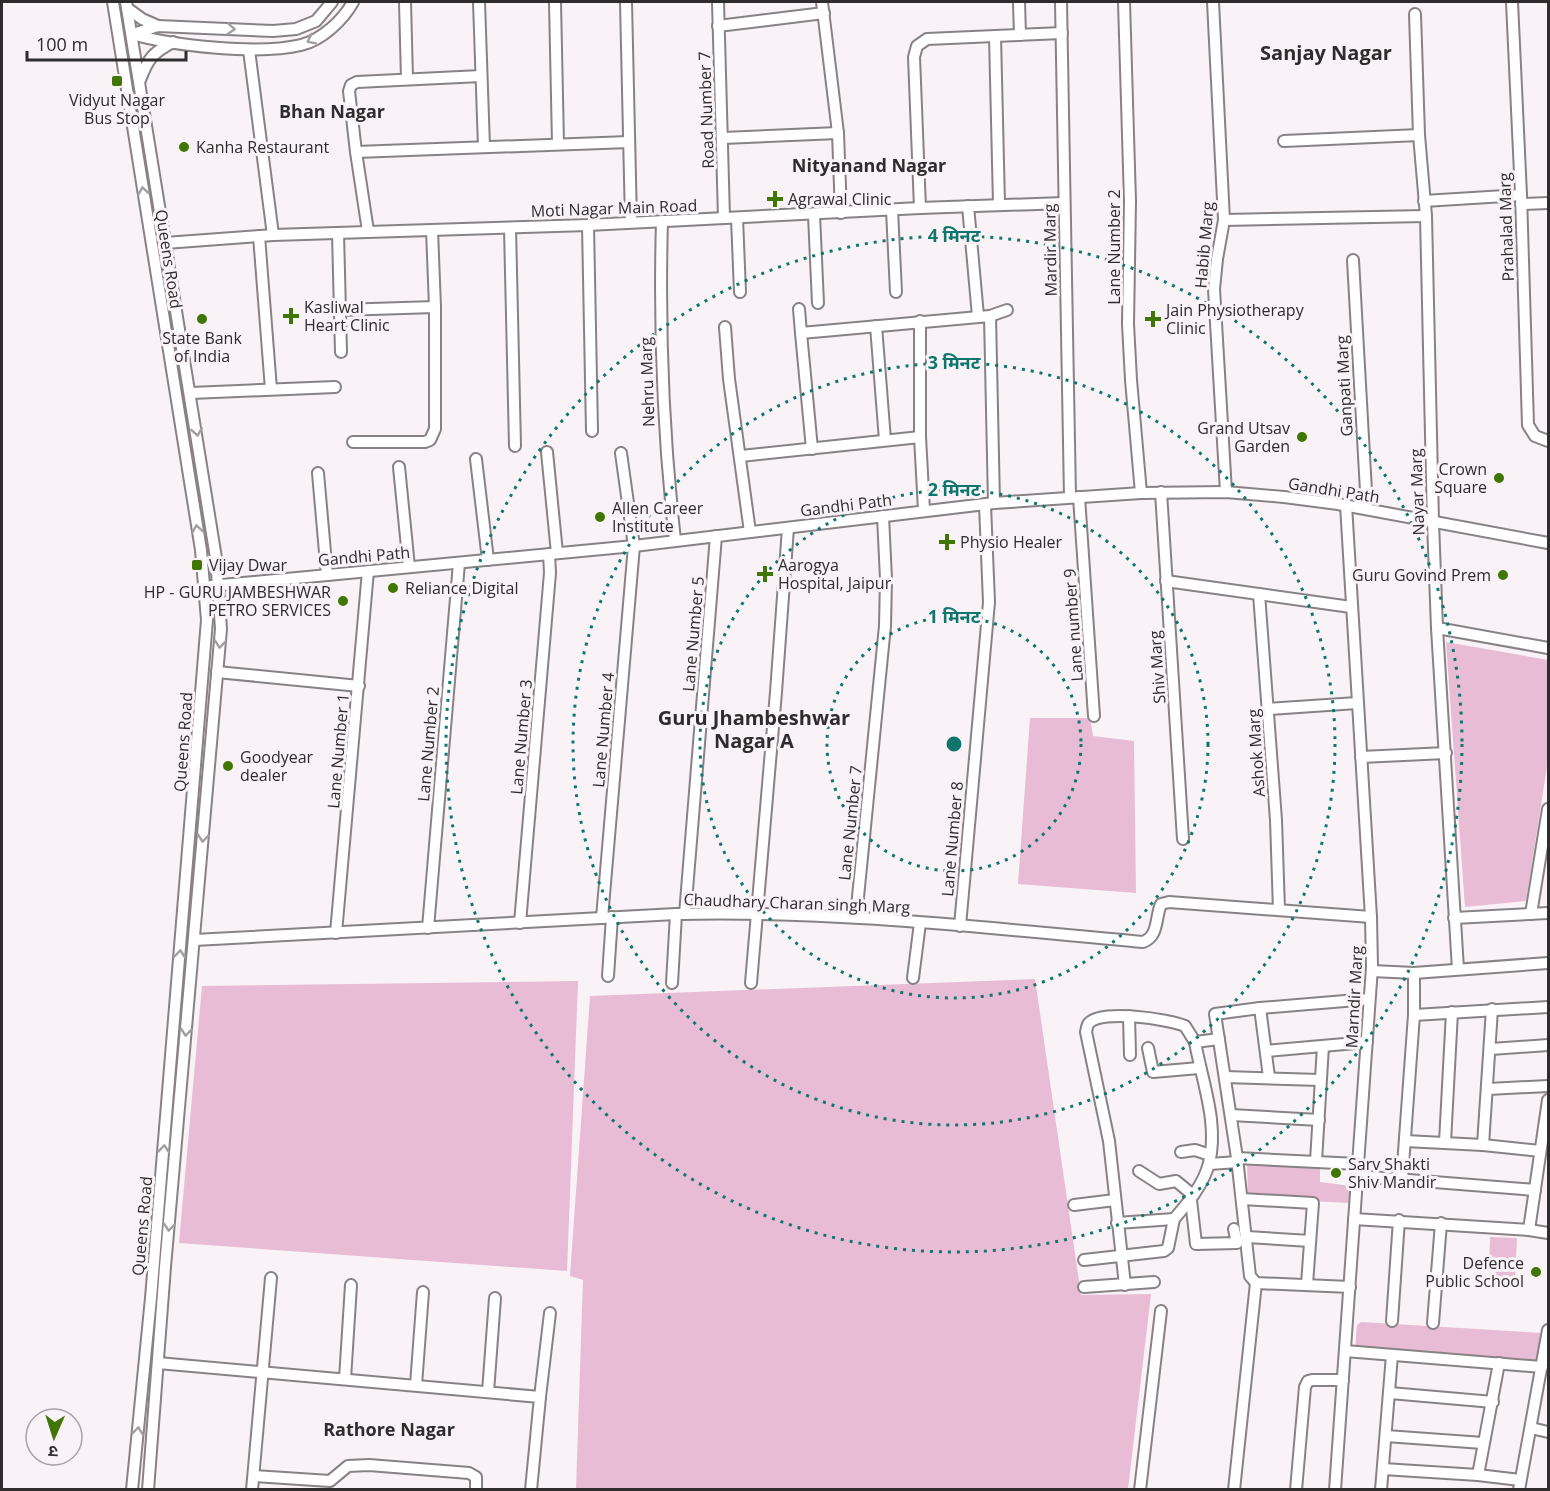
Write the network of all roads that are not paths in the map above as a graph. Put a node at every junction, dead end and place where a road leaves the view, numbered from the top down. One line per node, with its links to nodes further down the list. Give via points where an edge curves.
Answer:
1 (113, 2): 22 (street, Queens Road)
2 (332, 2): 18 (street, one-way to 2, via 296,29 316,21)
3 (353, 2): 26 (street, one-way to 26, via 329,31 303,45)
4 (405, 2): 28 (street)
5 (479, 2): 27 (street)
6 (555, 2): 35 (street)
7 (626, 2): 34 (street)
8 (718, 2): 19 (street, Road Number 7)
9 (822, 2): 16 (street)
10 (1019, 2): 23 (street)
11 (1061, 2): 20 (street, Mardir Marg)
12 (1124, 2): 95 (street, Lane Number 2, via 1130,201 1128,324)
13 (1213, 2): 51 (street, Habib Marg)
14 (1512, 2): 38 (street, Prahalad Marg)
15 (127, 5): 18 (street, via 142,19); 21 (street, Queens Road)
16 (824, 13): 19 (street); 30 (street)
17 (1415, 14): 31 (street, Nayar Marg)
18 (158, 26): 21 (street)
19 (718, 26): 32 (street, Road Number 7)
20 (1062, 33): 23 (street); 40 (street, Mardir Marg)
21 (132, 34): 22 (street); 25 (street); 29 (street, Queens Road)
22 (118, 35): 117 (street, Queens Road, one-way to 22, via 201,550)
23 (1020, 35): 24 (street)
24 (995, 36): 42 (street); 44 (street, via 927,39 917,46 914,57)
25 (174, 42): 26 (street); 29 (street, via 148,59)
26 (249, 50): 59 (street)
27 (481, 76): 28 (street); 36 (street)
28 (407, 79): 37 (street, via 351,85)
29 (140, 81): 61 (street, Queens Road)
30 (838, 133): 32 (street); 46 (street)
31 (1419, 135): 33 (street); 39 (street, Nayar Marg)
32 (723, 138): 49 (street, Road Number 7)
33 (1284, 141)
34 (629, 142): 35 (street); 53 (street)
35 (558, 144): 36 (street)
36 (484, 147): 37 (street)
37 (356, 152): 57 (street)
38 (1521, 200): 39 (street); 41 (street); 83 (street, Prahalad Marg, via 1528,425 1535,436)
39 (1424, 201): 48 (street, Nayar Marg)
40 (1064, 203): 42 (street, Moti Nagar Main Road); 96 (street, Mardir Marg)
41 (1548, 203)
42 (999, 204): 43 (street, Moti Nagar Main Road)
43 (968, 206): 44 (street, Moti Nagar Main Road); 70 (street)
44 (920, 208): 45 (street, Moti Nagar Main Road)
45 (892, 210): 46 (street, Moti Nagar Main Road); 64 (street)
46 (841, 213): 47 (street, Moti Nagar Main Road)
47 (814, 215): 50 (street, Moti Nagar Main Road); 65 (street)
48 (1426, 216): 51 (street); 102 (street, Nayar Marg)
49 (724, 218): 50 (street, Moti Nagar Main Road); 52 (street, Moti Nagar Main Road)
50 (737, 218): 63 (street)
51 (1224, 220): 94 (street, Habib Marg, via 1214,289)
52 (662, 221): 53 (street, Moti Nagar Main Road); 106 (street, Nehru Marg, via 661,366)
53 (631, 222): 54 (street, Moti Nagar Main Road)
54 (588, 225): 55 (street, Moti Nagar Main Road); 80 (street)
55 (510, 228): 56 (street, Moti Nagar Main Road); 85 (street)
56 (432, 230): 57 (street, Moti Nagar Main Road); 66 (street)
57 (368, 231): 58 (street, Moti Nagar Main Road)
58 (338, 232): 59 (street, Moti Nagar Main Road); 68 (street)
59 (273, 235): 60 (street, Moti Nagar Main Road)
60 (259, 236): 61 (street, Moti Nagar Main Road); 78 (street)
61 (165, 243): 79 (street, Queens Road)
62 (1353, 260): 99 (street, Ganpati Marg)
63 (740, 292)
64 (896, 292)
65 (818, 303)
66 (435, 307): 68 (street); 84 (street, via 433,435 425,442)
67 (799, 309): 75 (street)
68 (340, 310): 76 (street)
69 (1007, 310): 71 (street)
70 (978, 316): 71 (street); 72 (street)
71 (990, 316): 97 (street, Lane Number 8)
72 (920, 321): 73 (street); 81 (street)
73 (876, 326): 75 (street); 82 (street)
74 (725, 327): 89 (street)
75 (801, 333): 86 (street)
76 (341, 352)
77 (335, 387): 78 (street)
78 (272, 388): 79 (street)
79 (191, 393): 116 (street, Queens Road, one-way to 116)
80 (592, 431)
81 (920, 437): 82 (street); 100 (street)
82 (885, 440): 86 (street)
83 (1548, 441)
84 (353, 442)
85 (515, 446)
86 (812, 449): 89 (street)
87 (548, 452): 109 (street, Lane Number 3)
88 (621, 453): 108 (street, Lane Number 4)
89 (741, 456): 104 (street)
90 (477, 459): 110 (street)
91 (399, 467): 112 (street)
92 (318, 473): 114 (street)
93 (1161, 492): 94 (street, Gandhi Path); 95 (street, Gandhi Path); 115 (street, Shiv Marg)
94 (1226, 492): 98 (street, Gandhi Path)
95 (1142, 493): 96 (street, Gandhi Path)
96 (1074, 497): 97 (street, Gandhi Path); 126 (street, Lane number 9)
97 (989, 504): 100 (street, Gandhi Path); 142 (street, Lane Number 8, via 989,602)
98 (1346, 505): 99 (street, Gandhi Path); 119 (street, Marndir Marg)
99 (1367, 509): 102 (street, Gandhi Path)
100 (924, 510): 101 (street, Gandhi Path)
101 (883, 516): 103 (street, Gandhi Path); 138 (street, Lane Number 7, via 885,626)
102 (1433, 522): 107 (street, Gandhi Path); 120 (street, Nayar Marg)
103 (788, 528): 104 (street, Gandhi Path); 132 (street)
104 (750, 532): 105 (street, Gandhi Path)
105 (716, 536): 106 (street, Gandhi Path); 134 (street, Lane Number 5)
106 (675, 540): 108 (street, Gandhi Path)
107 (1548, 543)
108 (634, 546): 109 (street, Gandhi Path); 137 (street, Lane Number 4)
109 (553, 554): 110 (street, Gandhi Path); 140 (street, Lane Number 3)
110 (488, 560): 111 (street, Gandhi Path)
111 (459, 563): 112 (street, Gandhi Path); 143 (street, Lane Number 2)
112 (409, 567): 113 (street, Gandhi Path)
113 (368, 571): 114 (street, Gandhi Path); 123 (street, Lane Number 1)
114 (327, 575): 116 (street, Gandhi Path)
115 (1166, 581): 118 (street); 130 (street, Shiv Marg)
116 (218, 585): 117 (street, Gandhi Path); 122 (street, Queens Road, one-way to 122, via 221,629)
117 (203, 587): 244 (street, Queens Road, one-way to 117, via 194,794 207,620)
118 (1259, 594): 119 (street); 125 (street, Ashok Marg)
119 (1351, 607): 124 (street, Marndir Marg)
120 (1437, 628): 121 (street); 127 (street, Nayar Marg)
121 (1548, 648)
122 (217, 672): 123 (street); 145 (street, Queens Road, one-way to 145)
123 (359, 686): 144 (street, Lane Number 1)
124 (1357, 703): 125 (street); 128 (street, Marndir Marg)
125 (1268, 709): 131 (street, Ashok Marg)
126 (1094, 716)
127 (1446, 753): 128 (street); 139 (street, Nayar Marg)
128 (1361, 757): 136 (street, Marndir Marg)
129 (1548, 809): 135 (street)
130 (1183, 839)
131 (1279, 910): 136 (street, Chaudhary Charan singh Marg); 142 (street, Chaudhary Charan singh Marg, via 1169,902 1161,904 1154,932 1143,942)
132 (756, 913): 134 (street, Chaudhary Charan singh Marg); 138 (street, Chaudhary Charan singh Marg); 153 (street)
133 (1548, 913): 135 (street)
134 (681, 914): 137 (street, Chaudhary Charan singh Marg); 152 (street, Lane Number 5)
135 (1530, 914): 139 (street)
136 (1371, 916): 148 (street, Marndir Marg)
137 (607, 917): 140 (street, Chaudhary Charan singh Marg); 150 (street, Lane Number 4)
138 (856, 917): 141 (street, Chaudhary Charan singh Marg)
139 (1454, 918): 147 (street, Nayar Marg)
140 (520, 923): 143 (street, Chaudhary Charan singh Marg)
141 (920, 923): 142 (street, Chaudhary Charan singh Marg); 151 (street)
142 (960, 926)
143 (428, 928): 144 (street, Chaudhary Charan singh Marg)
144 (336, 933): 145 (street, Chaudhary Charan singh Marg)
145 (194, 940): 225 (street, Queens Road, one-way to 225)
146 (1548, 963): 147 (street)
147 (1458, 969): 149 (street)
148 (1372, 971): 149 (street); 154 (street, Marndir Marg)
149 (1414, 973): 159 (street)
150 (608, 976)
151 (914, 978)
152 (672, 983)
153 (751, 983)
154 (1369, 999): 156 (street); 163 (street, Marndir Marg)
155 (1548, 1007): 157 (street)
156 (1260, 1008): 161 (street, via 1215,1014); 168 (street)
157 (1492, 1010): 158 (street); 167 (street)
158 (1452, 1012): 159 (street); 180 (street)
159 (1414, 1014): 179 (street)
160 (1129, 1016): 162 (street, via 1185,1026); 169 (street); 194 (street, via 1092,1020 1086,1032 1109,1141)
161 (1219, 1039): 162 (street); 171 (street)
162 (1195, 1042): 170 (street)
163 (1367, 1042): 165 (street); 187 (street, Marndir Marg)
164 (1548, 1045): 167 (street)
165 (1323, 1046): 168 (street); 173 (street)
166 (1148, 1048): 170 (street, via 1152,1072)
167 (1491, 1049): 175 (street)
168 (1266, 1051): 172 (street)
169 (1130, 1055)
170 (1200, 1068): 184 (street, via 1211,1120)
171 (1225, 1077): 172 (street); 177 (street)
172 (1269, 1077): 173 (street)
173 (1320, 1080): 178 (street)
174 (1548, 1086): 175 (street)
175 (1488, 1089): 181 (street)
176 (1548, 1100): 182 (street)
177 (1231, 1115): 178 (street); 185 (street)
178 (1319, 1120): 186 (street)
179 (1405, 1141): 180 (street); 190 (street)
180 (1445, 1143): 181 (street)
181 (1483, 1144): 182 (street)
182 (1540, 1151): 191 (street)
183 (1181, 1152): 184 (street, via 1195,1150)
184 (1209, 1159): 185 (street); 192 (street)
185 (1237, 1160): 186 (street); 193 (street)
186 (1316, 1161): 187 (street)
187 (1358, 1164): 189 (street, Marndir Marg)
188 (1139, 1171): 192 (street, via 1159,1184 1176,1181)
189 (1358, 1176): 190 (street); 197 (street, Marndir Marg)
190 (1402, 1179): 191 (street)
191 (1535, 1190): 202 (street)
192 (1192, 1197): 196 (street); 201 (street, via 1196,1244 1237,1243)
193 (1242, 1199): 204 (street); 205 (street, via 1313,1203)
194 (1115, 1200): 195 (street); 199 (street)
195 (1074, 1205)
196 (1174, 1219): 199 (street); 206 (street, via 1164,1251)
197 (1354, 1219): 198 (street); 215 (street, Marndir Marg)
198 (1399, 1221): 200 (street); 220 (street)
199 (1117, 1223): 206 (street)
200 (1440, 1223): 202 (street); 221 (street)
201 (1234, 1229)
202 (1528, 1230): 203 (street)
203 (1548, 1233)
204 (1247, 1237): 205 (street); 210 (street, via 1250,1276)
205 (1310, 1241): 211 (street)
206 (1121, 1255): 207 (street); 213 (street)
207 (1084, 1260)
208 (271, 1278): 228 (street)
209 (1154, 1282): 213 (street)
210 (1256, 1283): 211 (street); 250 (street)
211 (1307, 1284): 215 (street)
212 (351, 1285): 229 (street)
213 (1125, 1285): 214 (street)
214 (1084, 1287)
215 (1350, 1287): 223 (street, Marndir Marg)
216 (423, 1292): 231 (street)
217 (495, 1298): 232 (street)
218 (1161, 1311): 249 (street)
219 (550, 1313): 234 (street)
220 (1392, 1321)
221 (1433, 1323)
222 (1548, 1330): 227 (street)
223 (1345, 1351): 224 (street); 230 (street, Marndir Marg)
224 (1392, 1355): 226 (street); 233 (street)
225 (158, 1363): 228 (street); 245 (street, Queens Road)
226 (1499, 1363): 227 (street); 235 (street)
227 (1542, 1367): 236 (street)
228 (261, 1373): 229 (street); 242 (street)
229 (345, 1379): 231 (street)
230 (1343, 1380): 251 (street, via 1312,1380 1305,1387); 252 (street, Marndir Marg)
231 (416, 1385): 232 (street)
232 (488, 1392): 234 (street)
233 (1390, 1393): 235 (street); 238 (street)
234 (540, 1397): 248 (street)
235 (1493, 1402): 239 (street)
236 (1531, 1428): 237 (street); 243 (street)
237 (1548, 1432)
238 (1386, 1436): 239 (street); 240 (street)
239 (1483, 1443): 241 (street)
240 (1383, 1469): 241 (street); 253 (street)
241 (1478, 1475): 243 (street)
242 (254, 1476): 246 (street); 247 (street, via 330,1481 348,1466 369,1465 469,1473 476,1477)
243 (1520, 1485)
244 (132, 1490)
245 (148, 1490)
246 (252, 1490)
247 (476, 1490)
248 (531, 1490)
249 (1140, 1490)
250 (1234, 1490)
251 (1296, 1490)
252 (1335, 1490)
253 (1381, 1490)

